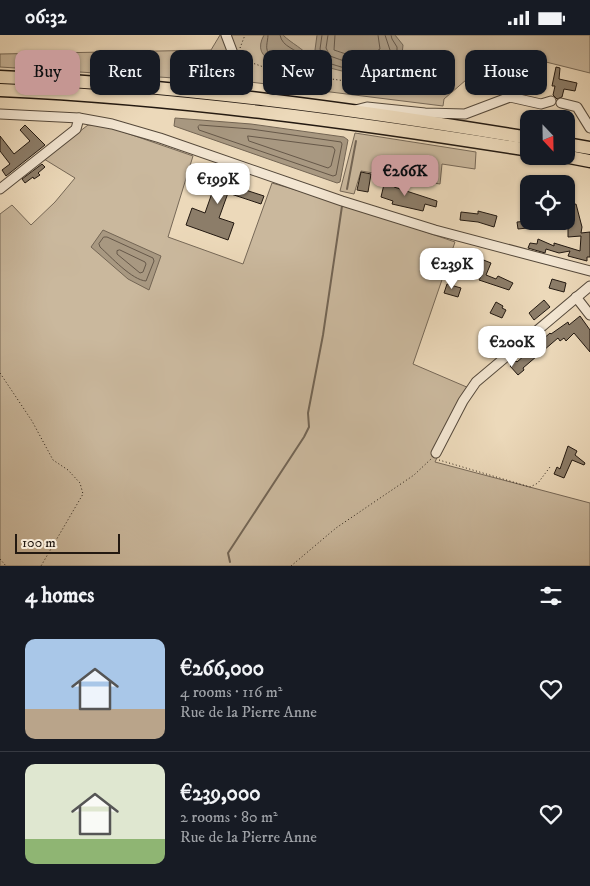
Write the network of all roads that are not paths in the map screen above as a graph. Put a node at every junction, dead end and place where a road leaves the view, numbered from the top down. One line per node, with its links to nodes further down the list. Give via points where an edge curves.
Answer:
1 (226, 35): 2 (street)
2 (232, 50)
3 (0, 77): 5 (highway, via 189,91)
4 (0, 90): 12 (highway, via 247,110)
5 (352, 111): 8 (street, via 367,107 465,114 510,97 577,107); 9 (highway)
6 (0, 114): 7 (street)
7 (79, 118): 15 (street, via 76,129); 16 (street, via 138,131 435,230)
8 (590, 128)
9 (520, 136)
10 (575, 146): 11 (highway)
11 (590, 148)
12 (520, 149)
13 (575, 158): 14 (highway)
14 (590, 161)
15 (0, 189)
16 (590, 271)
17 (590, 286): 18 (street)
18 (576, 297): 19 (street); 20 (street, via 476,382)
19 (590, 315)
20 (436, 453)

